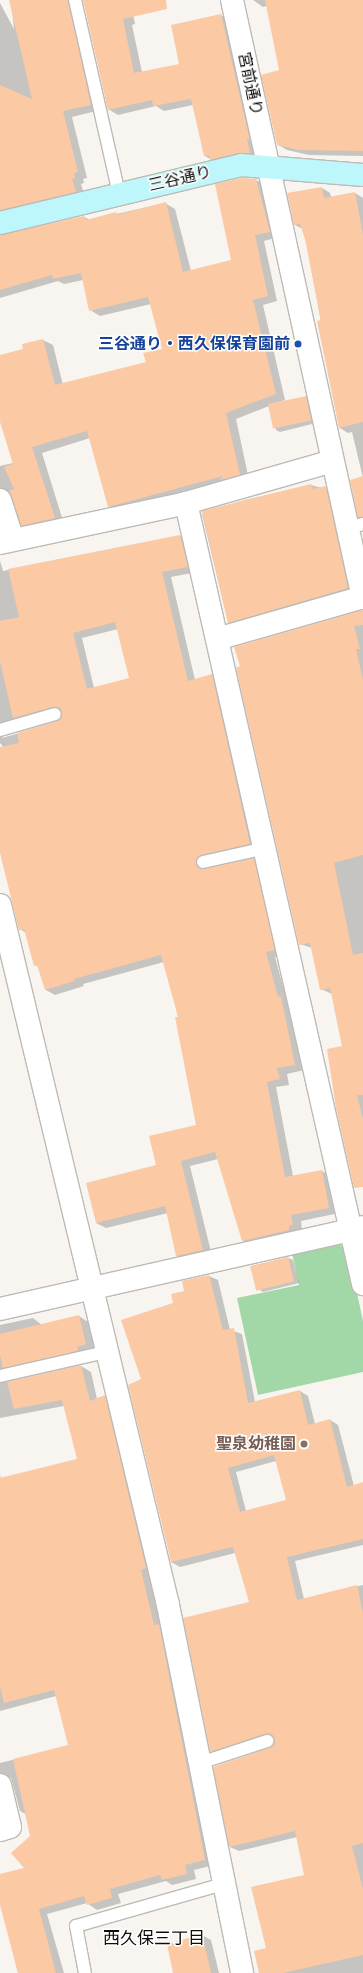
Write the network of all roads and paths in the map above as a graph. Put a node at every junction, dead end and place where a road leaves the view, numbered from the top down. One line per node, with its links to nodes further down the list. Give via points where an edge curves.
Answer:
1 (75, 0): 5 (lane)
2 (232, 0): 3 (street, 宮前通り)
3 (268, 168): 4 (street, 三谷通り); 5 (street, 三谷通り, via 241,165); 7 (street, 宮前通り)
4 (363, 175)
5 (119, 194): 6 (street, 三谷通り)
6 (0, 223)
7 (332, 461): 9 (street); 10 (street, 宮前通り)
8 (0, 500): 11 (street)
9 (186, 503): 11 (street); 13 (street)
10 (355, 526): 12 (street, 宮前通り)
11 (6, 541)
12 (363, 598): 13 (street)
13 (217, 639): 16 (street)
14 (55, 714): 15 (lane)
15 (0, 730)
16 (266, 848): 17 (lane); 19 (street)
17 (203, 862)
18 (0, 905): 21 (street)
19 (357, 1228): 20 (street); 21 (street)
20 (363, 1284)
21 (91, 1290): 22 (street); 23 (street)
22 (0, 1309)
23 (106, 1352): 24 (lane); 26 (street, via 168,1605)
24 (0, 1376)
25 (267, 1740): 26 (lane)
26 (200, 1763): 29 (street)
27 (0, 1786): 28 (street, via 10,1827)
28 (0, 1830)
29 (223, 1884): 30 (lane, via 76,1926); 31 (street)
30 (86, 1973)
31 (242, 1973)

